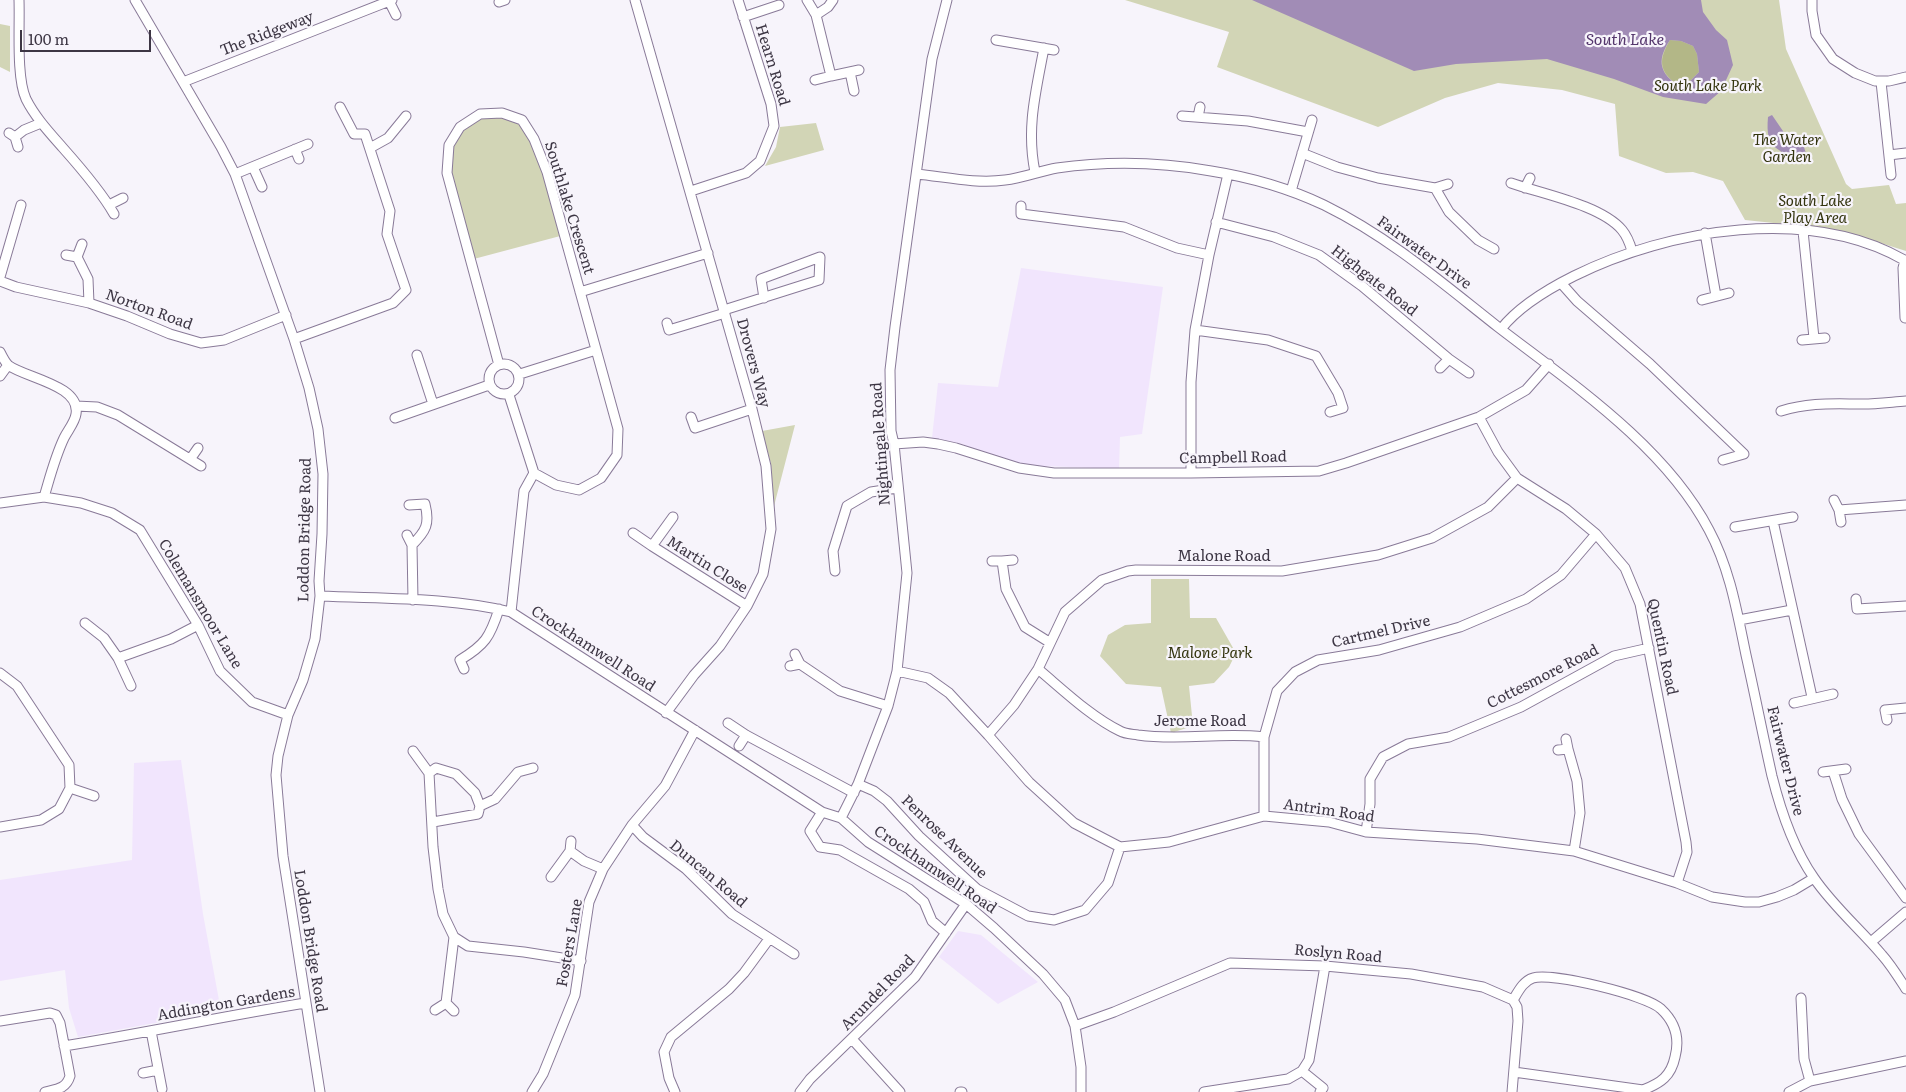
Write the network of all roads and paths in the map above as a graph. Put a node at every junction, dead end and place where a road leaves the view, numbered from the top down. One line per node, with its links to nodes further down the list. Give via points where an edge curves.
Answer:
1 (19, 0): 27 (street, via 21,80 26,98)
2 (135, 0): 18 (street, Loddon Bridge Road)
3 (636, 0): 49 (street, Drovers Way)
4 (738, 0): 13 (street, Hearn Road)
5 (807, 0): 12 (street)
6 (832, 0): 12 (street)
7 (947, 0): 40 (street, Nightingale Road, via 932,59)
8 (1812, 0): 19 (street, via 1816,35 1832,59 1855,73)
9 (391, 1): 11 (street, The Ridgeway); 18 (street, The Ridgeway)
10 (779, 5): 13 (street, Hearn Road)
11 (396, 15)
12 (816, 15): 15 (street)
13 (743, 16): 49 (street, Hearn Road, via 771,104 774,126 760,161 746,173)
14 (996, 40): 38 (street, via 1049,49 1030,127)
15 (831, 76): 17 (street); 20 (street, via 855,71)
16 (1906, 77): 19 (street)
17 (815, 80)
18 (183, 82): 39 (street, Loddon Bridge Road)
19 (1881, 82): 35 (street)
20 (854, 91)
21 (340, 107): 31 (street, via 354,134 365,134)
22 (1200, 107): 25 (street)
23 (406, 116): 31 (street, via 388,138)
24 (1182, 116): 25 (street)
25 (1198, 117): 28 (street, via 1248,121)
26 (1312, 120): 28 (street)
27 (41, 123): 30 (street, via 12,135); 53 (street)
28 (1308, 132): 33 (street)
29 (308, 144): 32 (street)
30 (18, 148)
31 (370, 148): 82 (street, via 390,210 386,234 406,290 393,303)
32 (295, 149): 36 (street); 37 (street)
33 (1302, 153): 47 (street, via 1378,178); 50 (street)
34 (1906, 153): 35 (street)
35 (1889, 155): 42 (street)
36 (299, 159)
37 (253, 167): 39 (street); 46 (street)
38 (1035, 172): 40 (street, Fairwater Drive, via 1006,180 985,181); 41 (street, Fairwater Drive, via 1140,164)
39 (235, 174): 77 (street, Loddon Bridge Road)
40 (917, 174): 108 (street, Nightingale Road, via 890,370)
41 (1228, 174): 50 (street, Fairwater Drive); 56 (street)
42 (1891, 175)
43 (1530, 178): 48 (street)
44 (1511, 183): 48 (street)
45 (1448, 184): 47 (street)
46 (262, 187)
47 (1435, 188): 60 (street, via 1449,212 1478,240)
48 (1526, 188): 61 (street, via 1561,198 1611,220 1622,230)
49 (691, 191): 62 (street, Drovers Way)
50 (1291, 191): 79 (street, Fairwater Drive, via 1377,234)
51 (123, 198): 53 (street)
52 (21, 205): 67 (street)
53 (109, 205): 55 (street)
54 (1021, 206): 64 (street, via 1021,214 1124,227 1178,248)
55 (114, 214)
56 (1216, 222): 64 (street); 89 (street, Highgate Road, via 1274,237 1319,255 1362,286)
57 (1803, 231): 58 (street, via 1759,229); 66 (street, via 1860,241); 83 (street)
58 (1704, 234): 61 (street); 71 (street)
59 (82, 244): 65 (street)
60 (1494, 250)
61 (1632, 251): 68 (street)
62 (708, 254): 69 (street); 76 (street, Drovers Way)
63 (66, 255): 65 (street)
64 (1209, 255): 81 (street)
65 (77, 257): 74 (street, via 88,279)
66 (1906, 261): 75 (street, via 1903,268)
67 (0, 279): 74 (street, Norton Road, via 16,287)
68 (1561, 282): 79 (street, via 1529,303); 111 (street, via 1577,301 1650,364 1744,454)
69 (580, 292): 86 (street, Southlake Crescent); 92 (street, Southlake Crescent, via 547,172 534,139 522,120 502,113 480,114 460,127 449,146 447,174)
70 (1729, 293): 71 (street)
71 (1716, 296): 73 (street)
72 (764, 298): 72 (street, via 819,280 820,256 761,279); 76 (street)
73 (1702, 300)
74 (89, 303): 77 (street, Norton Road, via 200,343 224,340)
75 (1905, 306): 78 (street)
76 (725, 312): 80 (street); 102 (street, Drovers Way)
77 (286, 315): 82 (street, Loddon Bridge Road)
78 (1905, 318)
79 (1500, 329): 90 (street, Fairwater Drive)
80 (669, 330)
81 (1195, 330): 104 (street, via 1268,340 1316,356 1347,407); 114 (street, via 1191,382)
82 (294, 338): 137 (street, Loddon Bridge Road, via 318,428 323,474)
83 (1814, 338): 84 (street); 85 (street)
84 (1825, 338)
85 (1802, 340)
86 (596, 350): 95 (street); 113 (street, Southlake Crescent, via 618,429 617,455 601,478 579,490 556,486)
87 (0, 352): 91 (street)
88 (418, 355): 100 (street)
89 (1449, 359): 93 (street); 94 (street, Highgate Road)
90 (1549, 364): 106 (street, Campbell Road, via 1526,390); 147 (street, Fairwater Drive, via 1631,434 1669,472 1696,507 1723,560)
91 (8, 365): 96 (street); 101 (street, via 50,383 73,397)
92 (498, 365): 95 (street, via 512,365); 97 (street, via 490,372)
93 (1440, 368)
94 (1469, 373)
95 (520, 374): 98 (street, via 519,386)
96 (0, 376)
97 (489, 384): 98 (street, via 497,394); 100 (street)
98 (509, 395): 113 (street)
99 (1906, 401): 103 (street, via 1818,403 1798,411)
100 (433, 404): 107 (street)
101 (76, 406): 110 (street, via 97,407 118,415); 117 (street, via 76,415 52,467)
102 (752, 409): 105 (street, via 695,428); 140 (street, Drovers Way, via 766,466 771,529 763,574)
103 (1780, 411)
104 (1330, 412)
105 (691, 417)
106 (1479, 417): 114 (street, Campbell Road, via 1320,470); 115 (street, Quentin Road)
107 (395, 418)
108 (894, 444): 114 (street, Campbell Road, via 938,444 1019,468 1054,473); 116 (street, Nightingale Road)
109 (198, 448): 110 (street)
110 (191, 458): 112 (street)
111 (1722, 460)
112 (201, 466)
113 (534, 473): 145 (street, via 524,491)
114 (1191, 473)
115 (1517, 478): 129 (street, Quentin Road, via 1566,509); 150 (street, Malone Road, via 1488,506 1432,538 1378,555 1282,571 1136,570 1102,580 1065,612)
116 (897, 488): 136 (street, via 871,492 847,506 833,551); 158 (street, Nightingale Road, via 907,573)
117 (44, 497): 119 (street, Colemansmoor Lane); 149 (street, Colemansmoor Lane, via 112,513 140,530)
118 (1834, 500): 122 (street)
119 (0, 503)
120 (409, 505): 131 (street, via 425,504 428,516 426,527)
121 (1906, 505): 122 (street)
122 (1839, 510): 126 (street)
123 (673, 517): 132 (street, Martin Close)
124 (1793, 517): 125 (street)
125 (1773, 521): 127 (street); 144 (street)
126 (1840, 522)
127 (1735, 527)
128 (633, 533): 132 (street, Martin Close)
129 (1596, 534): 151 (street, Quentin Road, via 1625,568 1640,604); 173 (street, Cartmel Drive, via 1562,574 1526,599 1460,627 1379,650 1318,660 1295,672 1277,690)
130 (408, 535): 131 (street)
131 (412, 545): 139 (street)
132 (652, 546): 140 (street, Martin Close)
133 (1012, 560): 135 (street)
134 (992, 561): 135 (street)
135 (1002, 561): 150 (street, via 1006,589 1025,627)
136 (838, 565)
137 (320, 596): 139 (street, Crockhamwell Road); 167 (street, Loddon Bridge Road, via 315,639)
138 (1856, 599): 143 (street)
139 (413, 600): 142 (street, Crockhamwell Road)
140 (747, 606): 166 (street, Drovers Way, via 720,646)
141 (1906, 606): 143 (street)
142 (499, 609): 145 (street, Crockhamwell Road); 154 (street, via 492,630 479,648)
143 (1858, 609): 146 (street)
144 (1792, 610): 147 (street); 162 (street)
145 (511, 612): 166 (street, Crockhamwell Road)
146 (1859, 619)
147 (1739, 620): 200 (street, Fairwater Drive, via 1778,800 1796,848)
148 (85, 623): 153 (street, via 104,638)
149 (198, 625): 153 (street, via 171,639); 167 (street, Colemansmoor Lane, via 220,671 252,702)
150 (1050, 642): 157 (street, Malone Road)
151 (1649, 648): 193 (street, Cottesmore Road, via 1614,656 1521,707 1449,736 1408,744 1383,757 1370,779); 201 (street, Quentin Road, via 1686,842 1687,852)
152 (795, 654): 155 (street)
153 (118, 658): 160 (street)
154 (460, 661)
155 (800, 664): 156 (street); 164 (street, via 840,691)
156 (790, 666)
157 (1038, 668): 171 (street, Malone Road, via 1014,705); 173 (street, Jerome Road, via 1083,707 1121,732 1173,738 1240,734)
158 (897, 671): 164 (street, Nightingale Road); 171 (street, via 928,678 949,692)
159 (0, 673): 183 (street, via 17,686 69,765)
160 (131, 686)
161 (1833, 694): 162 (street, Fairwater Drive)
162 (1812, 698): 163 (street, Fairwater Drive)
163 (1794, 703)
164 (888, 706): 182 (street, Nightingale Road)
165 (1906, 708): 168 (street, via 1884,705)
166 (666, 712): 170 (street, Crockhamwell Road)
167 (288, 715): 215 (street, Loddon Bridge Road, via 276,775 283,856)
168 (1886, 720)
169 (728, 723): 172 (street)
170 (695, 730): 187 (street, Crockhamwell Road); 191 (street, Fosters Lane, via 665,786)
171 (988, 734): 195 (street, via 1029,782 1074,823)
172 (746, 736): 175 (street); 184 (street)
173 (1264, 737): 188 (street, Cartmel Drive)
174 (1566, 739): 197 (street, via 1563,749 1577,782 1580,813)
175 (739, 746)
176 (413, 751): 181 (street)
177 (533, 768): 186 (street, via 518,772 495,798)
178 (1846, 769): 179 (street)
179 (1833, 771): 180 (street); 202 (street, via 1842,800 1859,834)
180 (1823, 772)
181 (430, 773): 186 (street, via 436,768 456,774 475,793); 190 (street)
182 (858, 784): 184 (street, Nightingale Road); 195 (street, Penrose Avenue, via 887,801 919,836 977,889 1028,916 1054,920 1085,910 1108,884)
183 (70, 788): 185 (street); 192 (street, via 59,809 41,820)
184 (854, 793): 189 (street, Nightingale Road)
185 (94, 796)
186 (480, 806): 190 (street, via 478,814)
187 (822, 812): 189 (street, Crockhamwell Road); 205 (street, Crockhamwell Road, via 810,831 820,847 840,850 909,890 924,902 932,921)
188 (1264, 816): 193 (street, Antrim Road, via 1329,822); 195 (street, Antrim Road, via 1169,842)
189 (840, 818): 203 (street, Crockhamwell Road, via 868,842)
190 (433, 822): 206 (street, via 438,890 443,914)
191 (632, 826): 198 (street, Fosters Lane); 207 (street, Duncan Road, via 686,869 732,914)
192 (0, 827)
193 (1366, 832): 197 (street, Antrim Road, via 1477,839)
194 (571, 841): 196 (street)
195 (1120, 847)
196 (570, 851): 198 (street); 199 (street)
197 (1574, 851): 201 (street, Antrim Road)
198 (603, 870): 210 (street, Fosters Lane, via 589,902)
199 (551, 877)
200 (1814, 878): 201 (street, Antrim Road, via 1794,890 1758,902 1712,897); 208 (street, Fairwater Drive)
201 (1677, 884)
202 (1906, 898)
203 (966, 904): 205 (street, Arundel Road); 220 (street, Crockhamwell Road, via 1043,974 1065,1000)
204 (1906, 912): 208 (street)
205 (946, 933): 222 (street, Arundel Road, via 915,977)
206 (454, 937): 210 (street, via 468,946); 216 (street)
207 (769, 939): 209 (street, Duncan Road); 236 (street, via 729,989 671,1037 664,1052)
208 (1871, 942): 212 (street, Fairwater Drive)
209 (794, 954)
210 (581, 961): 235 (street, Fosters Lane, via 575,995 543,1074)
211 (1325, 966): 214 (street, Roslyn Road, via 1411,974 1483,987); 220 (street, Roslyn Road, via 1230,962); 226 (street, via 1309,1060)
212 (1906, 989)
213 (1801, 998): 229 (street, via 1804,1059)
214 (1513, 1000): 227 (street, via 1518,1020); 227 (street, via 1525,982 1534,977 1622,992 1660,1007 1674,1023 1678,1044 1673,1067 1660,1084 1643,1090)
215 (305, 1003): 221 (street, Addington Gardens); 234 (street, Loddon Bridge Road)
216 (446, 1003): 217 (street); 218 (street)
217 (435, 1010)
218 (454, 1011)
219 (0, 1022): 223 (street, via 50,1013 56,1015)
220 (1076, 1026): 239 (street, Crockhamwell Road)
221 (152, 1031): 223 (street, Addington Gardens); 225 (street, Addington Gardens)
222 (852, 1039): 237 (street, Arundel Road); 238 (street)
223 (64, 1046): 230 (street)
224 (1906, 1061): 229 (street)
225 (158, 1070): 228 (street); 232 (street, Addington Gardens)
226 (1302, 1071): 231 (street); 240 (street, via 1288,1079)
227 (1514, 1072): 241 (street)
228 (143, 1073)
229 (1810, 1081): 242 (street)
230 (70, 1088): 233 (street)
231 (1324, 1088)
232 (162, 1089)
233 (45, 1092)
234 (320, 1092)
235 (532, 1092)
236 (675, 1092)
237 (800, 1092)
238 (900, 1092)
239 (1081, 1092)
240 (1204, 1092)
241 (1512, 1092)
242 (1789, 1092)

